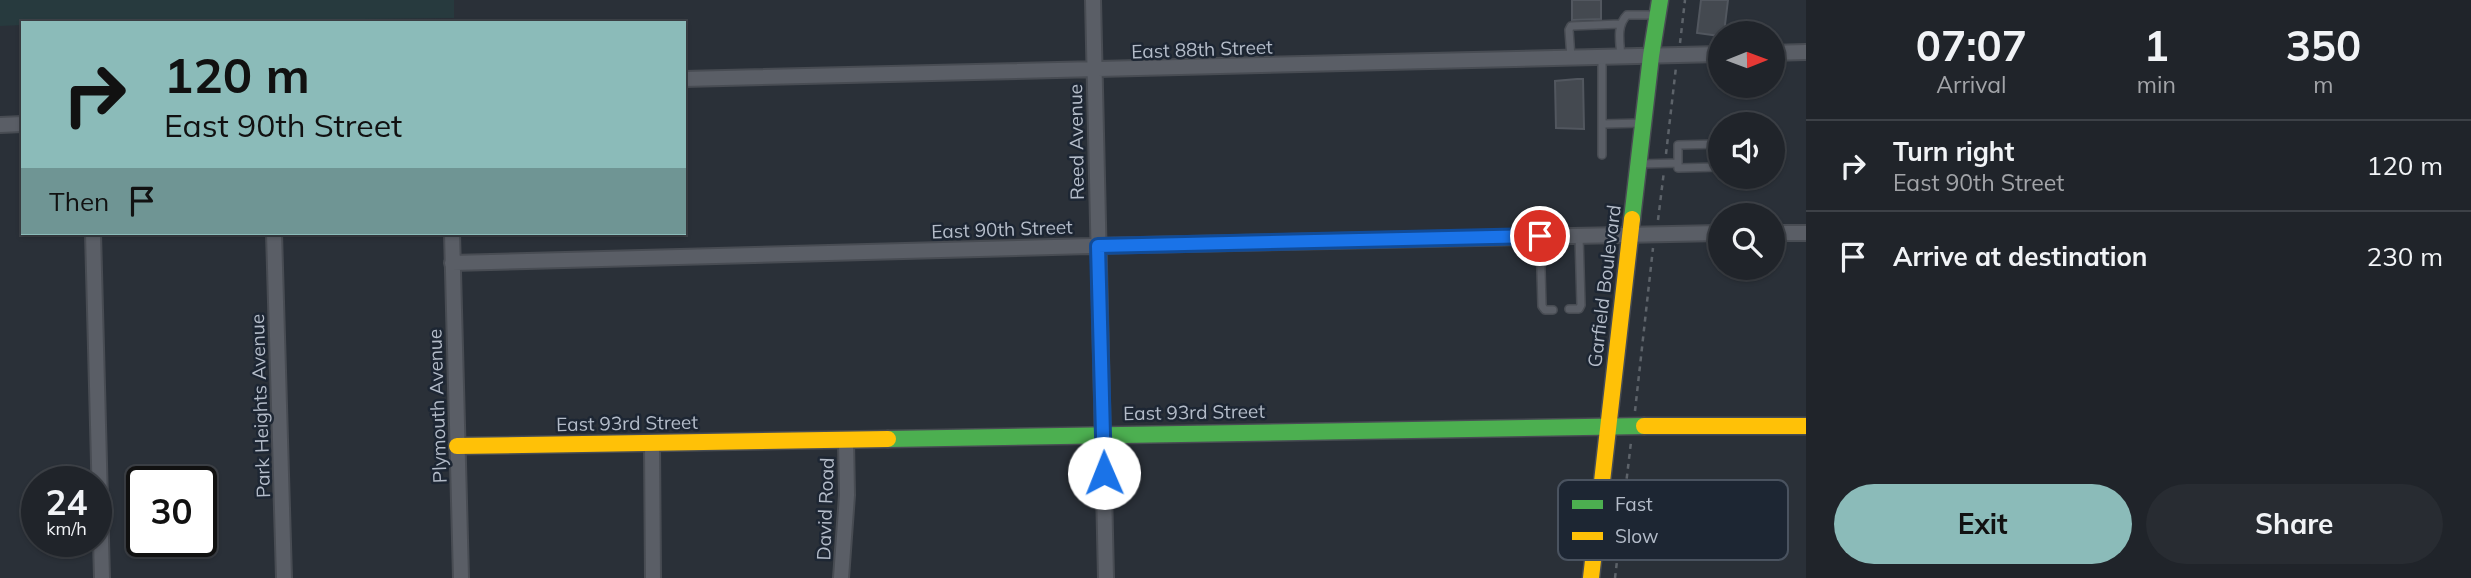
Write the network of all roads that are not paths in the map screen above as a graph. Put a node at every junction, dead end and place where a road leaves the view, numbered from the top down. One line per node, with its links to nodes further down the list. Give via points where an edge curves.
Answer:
1 (1093, 0): 11 (street, Reed Avenue)
2 (1658, 8): 3 (lane, via 1627,15); 7 (street, Garfield Boulevard)
3 (1620, 24): 9 (lane); 10 (lane, via 1571,26)
4 (1806, 52): 5 (street)
5 (1785, 53)
6 (1708, 54): 7 (street, East 88th Street)
7 (1651, 56): 9 (street, East 88th Street); 13 (street, Garfield Boulevard)
8 (1602, 57): 9 (street, East 88th Street); 10 (street, East 88th Street); 15 (lane)
9 (1621, 57)
10 (1571, 58): 11 (street, East 88th Street)
11 (1094, 71): 12 (street, East 88th Street); 31 (street, Reed Avenue)
12 (686, 79)
13 (1644, 123): 15 (lane); 20 (street, Garfield Boulevard)
14 (21, 124): 16 (street)
15 (1602, 124): 18 (lane)
16 (0, 125)
17 (1708, 144): 19 (lane, via 1678,145)
18 (1602, 155)
19 (1678, 163): 20 (lane); 21 (lane, via 1678,168)
20 (1639, 164): 25 (street, Garfield Boulevard)
21 (1708, 167)
22 (1708, 233): 25 (street, East 90th Street)
23 (1785, 233): 24 (street)
24 (1806, 233)
25 (1632, 234): 29 (street, East 90th Street); 35 (street, Garfield Boulevard)
26 (93, 235): 43 (street)
27 (274, 235): 44 (street, Park Heights Avenue)
28 (452, 235): 32 (street, Plymouth Avenue)
29 (1579, 235): 30 (street, East 90th Street); 33 (lane, via 1581,305)
30 (1540, 236): 31 (street, East 90th Street); 34 (lane, via 1542,306)
31 (1098, 246): 32 (street, East 90th Street); 37 (street, Reed Avenue)
32 (452, 263): 40 (street, Plymouth Avenue)
33 (1569, 309)
34 (1553, 310)
35 (1608, 426): 36 (street, East 93rd Street); 37 (street, East 93rd Street); 41 (street, Garfield Boulevard)
36 (1806, 426)
37 (1104, 435): 38 (street, East 93rd Street); 48 (street, Reed Avenue)
38 (846, 441): 39 (street, East 93rd Street); 47 (street, David Road)
39 (652, 444): 40 (street, East 93rd Street); 46 (street)
40 (457, 446): 45 (street, Plymouth Avenue)
41 (1602, 480)
42 (1593, 560): 49 (street, Garfield Boulevard)
43 (102, 578)
44 (285, 578)
45 (461, 578)
46 (653, 578)
47 (841, 578)
48 (1106, 578)
49 (1591, 578)

